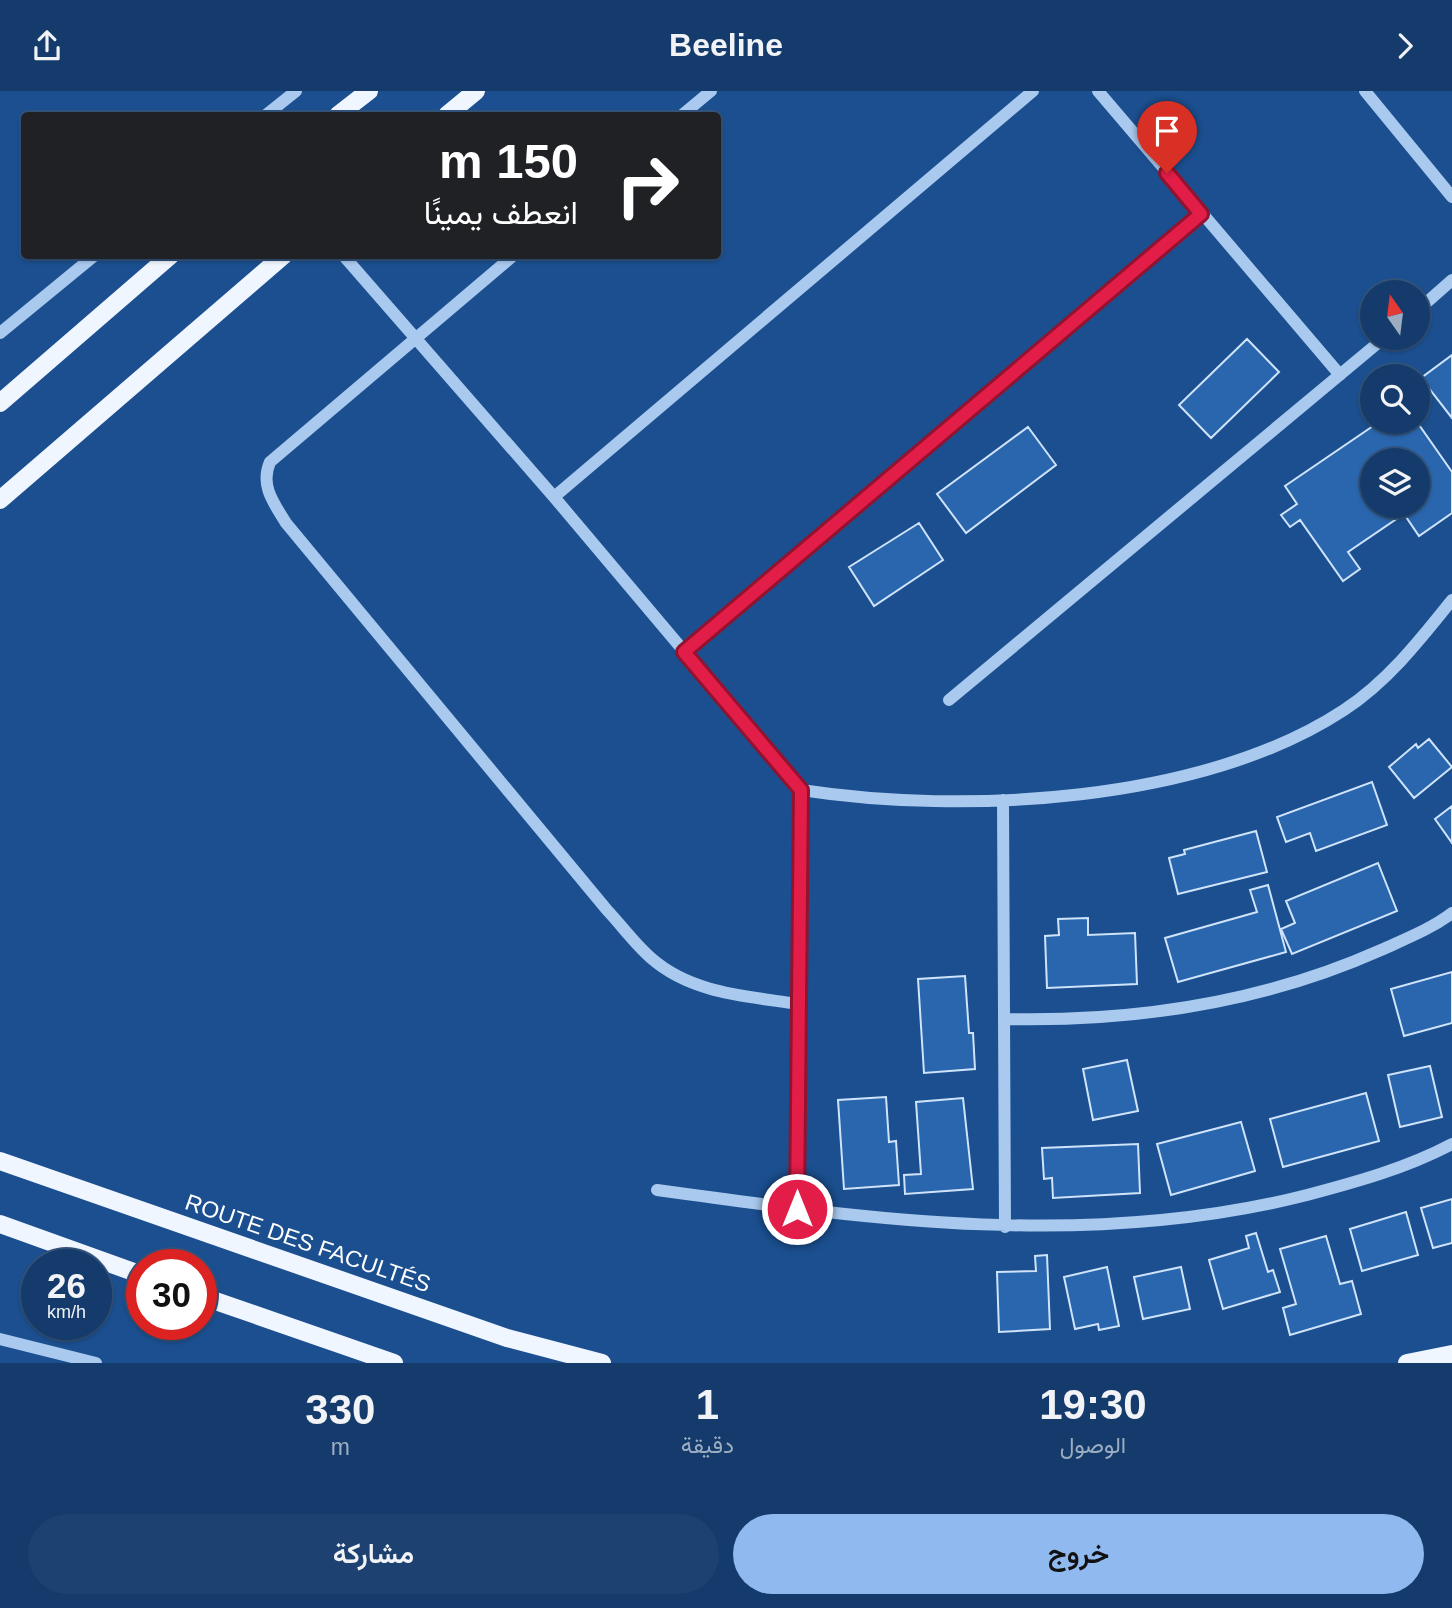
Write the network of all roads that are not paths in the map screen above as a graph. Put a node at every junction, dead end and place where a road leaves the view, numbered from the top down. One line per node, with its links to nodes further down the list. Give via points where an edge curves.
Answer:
1 (296, 91): 8 (street)
2 (369, 91): 9 (main road)
3 (476, 91): 10 (main road)
4 (711, 91): 11 (street)
5 (1033, 91): 26 (street)
6 (1098, 91): 13 (street)
7 (1364, 91): 12 (street)
8 (270, 112)
9 (342, 112)
10 (451, 112)
11 (685, 112)
12 (1452, 197)
13 (1201, 214): 24 (street); 29 (street)
14 (90, 259): 21 (street)
15 (166, 259): 25 (main road)
16 (279, 259): 27 (main road)
17 (347, 259): 22 (street)
18 (509, 259): 22 (street)
19 (1452, 280): 20 (street)
20 (1430, 299)
21 (0, 333)
22 (416, 337): 26 (street); 34 (street, via 270,462 265,475 271,499 286,523 650,957 691,983 723,993)
23 (1370, 350): 24 (street)
24 (1340, 375): 30 (street)
25 (0, 403)
26 (554, 497): 29 (street)
27 (0, 500)
28 (1452, 600): 32 (street, via 1383,679 1325,722 1282,743 1188,774 1093,792)
29 (684, 652): 31 (street)
30 (948, 700)
31 (801, 790): 32 (street, via 940,802); 34 (street)
32 (1003, 800): 35 (street)
33 (1452, 913): 35 (street, via 1351,963 1243,997 1120,1016)
34 (798, 1004): 39 (street)
35 (1005, 1019): 41 (street)
36 (1452, 1145): 41 (street, via 1352,1184 1256,1208 1147,1222)
37 (0, 1161): 48 (main road, ROUTE DES FACULTÉS, via 507,1338)
38 (657, 1191): 39 (street)
39 (797, 1209): 41 (street, via 904,1222)
40 (0, 1224): 42 (main road)
41 (1005, 1227)
42 (126, 1269)
43 (217, 1302): 47 (main road)
44 (0, 1339): 46 (street)
45 (1452, 1354): 49 (main road)
46 (96, 1363)
47 (394, 1363)
48 (602, 1363)
49 (1406, 1363)

